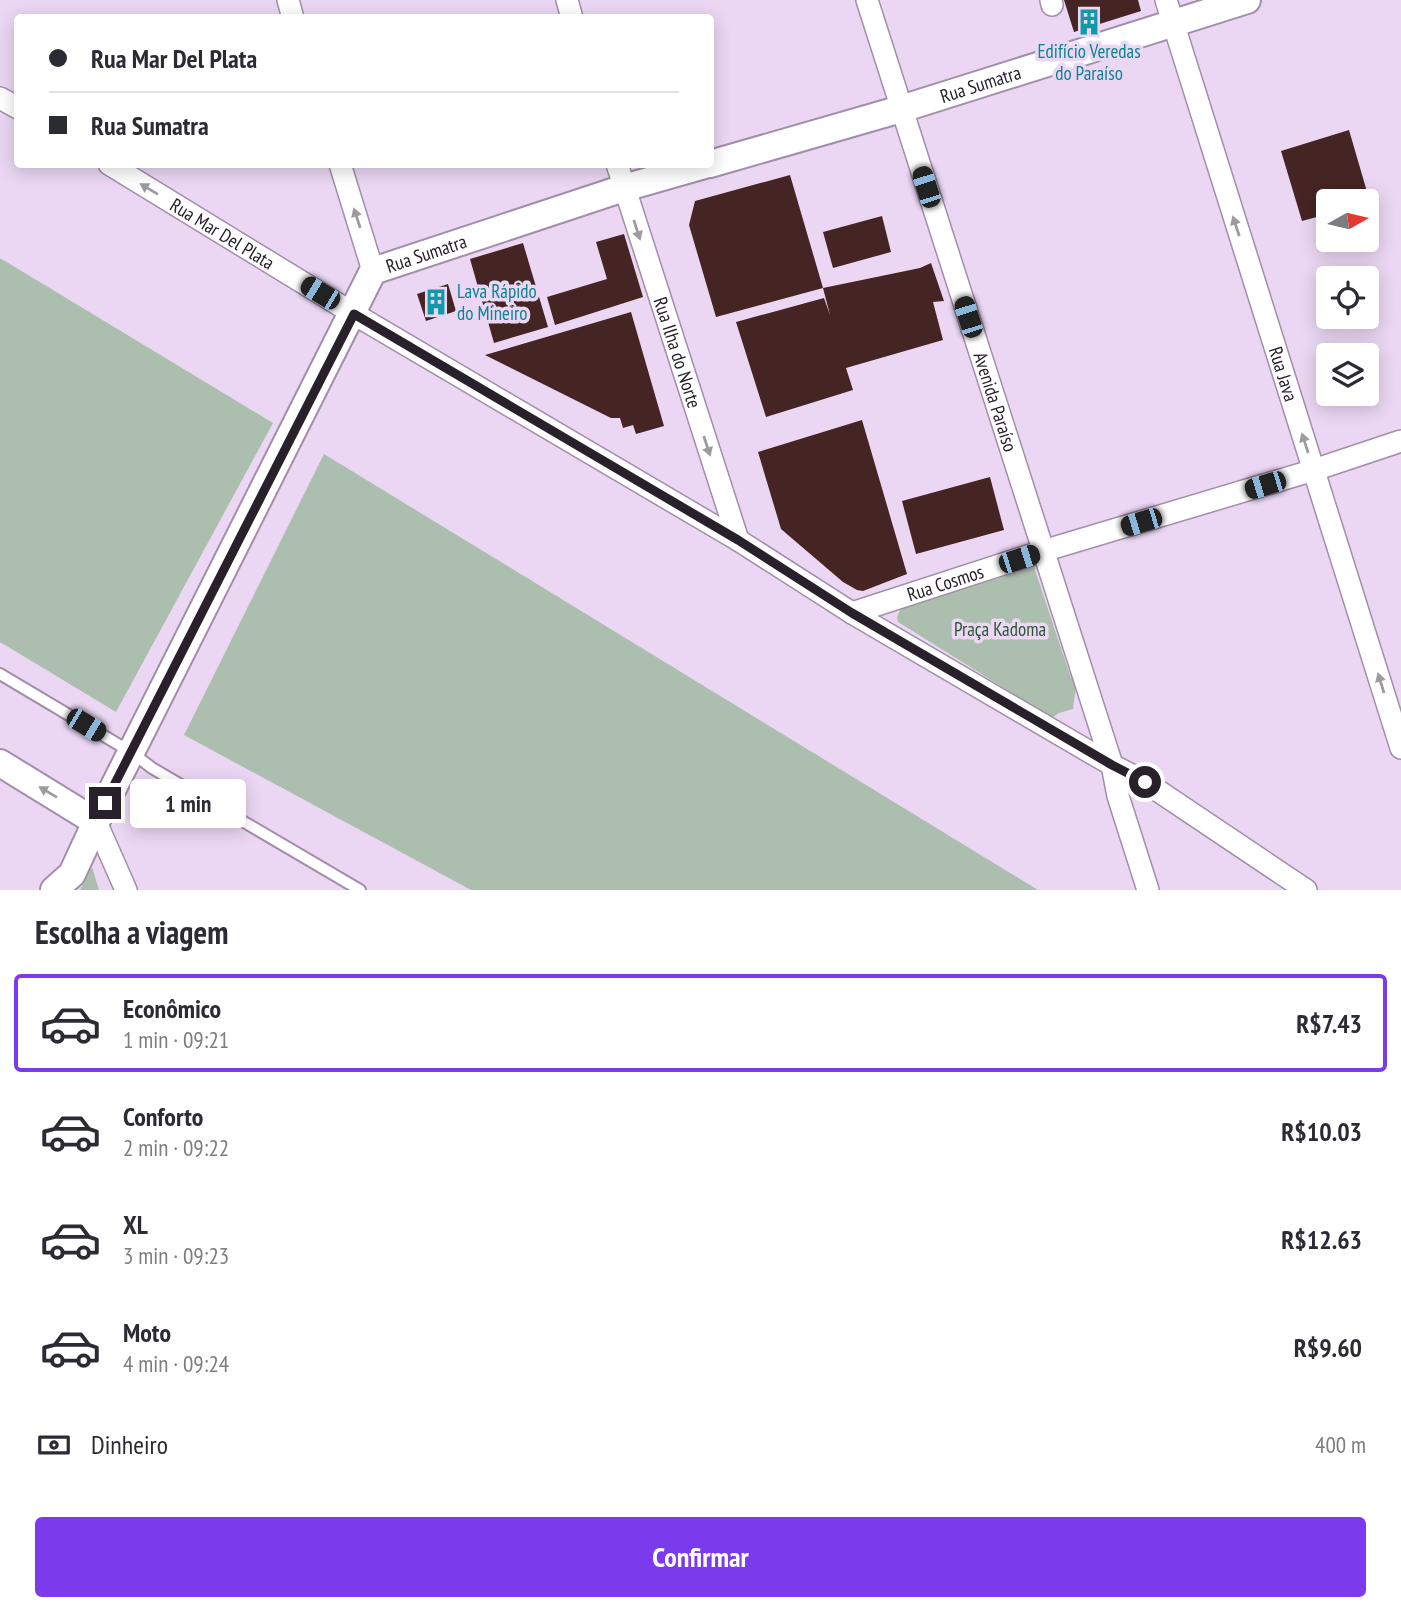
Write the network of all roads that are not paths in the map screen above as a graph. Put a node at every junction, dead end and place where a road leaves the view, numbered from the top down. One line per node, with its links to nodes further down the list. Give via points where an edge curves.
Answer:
1 (867, 0): 4 (street, Avenida Paraíso)
2 (1247, 0): 3 (street, Rua Sumatra)
3 (1169, 12): 4 (street, Rua Sumatra); 13 (street, Rua Java, one-way to 3)
4 (901, 110): 5 (street, Rua Sumatra); 15 (street, Avenida Paraíso)
5 (714, 163)
6 (116, 168): 11 (street, Rua Mar Del Plata, one-way to 6)
7 (341, 168): 10 (street, one-way to 7)
8 (680, 168): 9 (street, Rua Sumatra)
9 (621, 176): 10 (street, Rua Sumatra); 14 (street, Rua Ilha do Norte, one-way to 14)
10 (373, 271): 11 (street, Rua Sumatra)
11 (354, 314): 14 (street, Rua Mar Del Plata); 19 (street, Rua Sumatra)
12 (1401, 441): 13 (street, Rua Cosmos)
13 (1314, 470): 15 (street, Rua Cosmos); 18 (street, Rua Java, one-way to 13)
14 (738, 540): 16 (street, Rua Mar Del Plata)
15 (1042, 551): 16 (street, Rua Cosmos); 21 (street, Avenida Paraíso)
16 (852, 613): 21 (street, Rua Mar Del Plata)
17 (0, 674): 19 (lane)
18 (1401, 748)
19 (131, 752): 22 (street, Rua Sumatra); 25 (lane)
20 (0, 763): 22 (street, one-way to 20)
21 (1112, 765): 26 (street, Avenida Paraíso); 27 (street, Rua Mar Del Plata, via 1145,782)
22 (96, 821): 23 (street, Rua Sumatra, via 72,874); 24 (street)
23 (54, 890)
24 (126, 890)
25 (360, 890)
26 (1147, 890)
27 (1306, 890)

